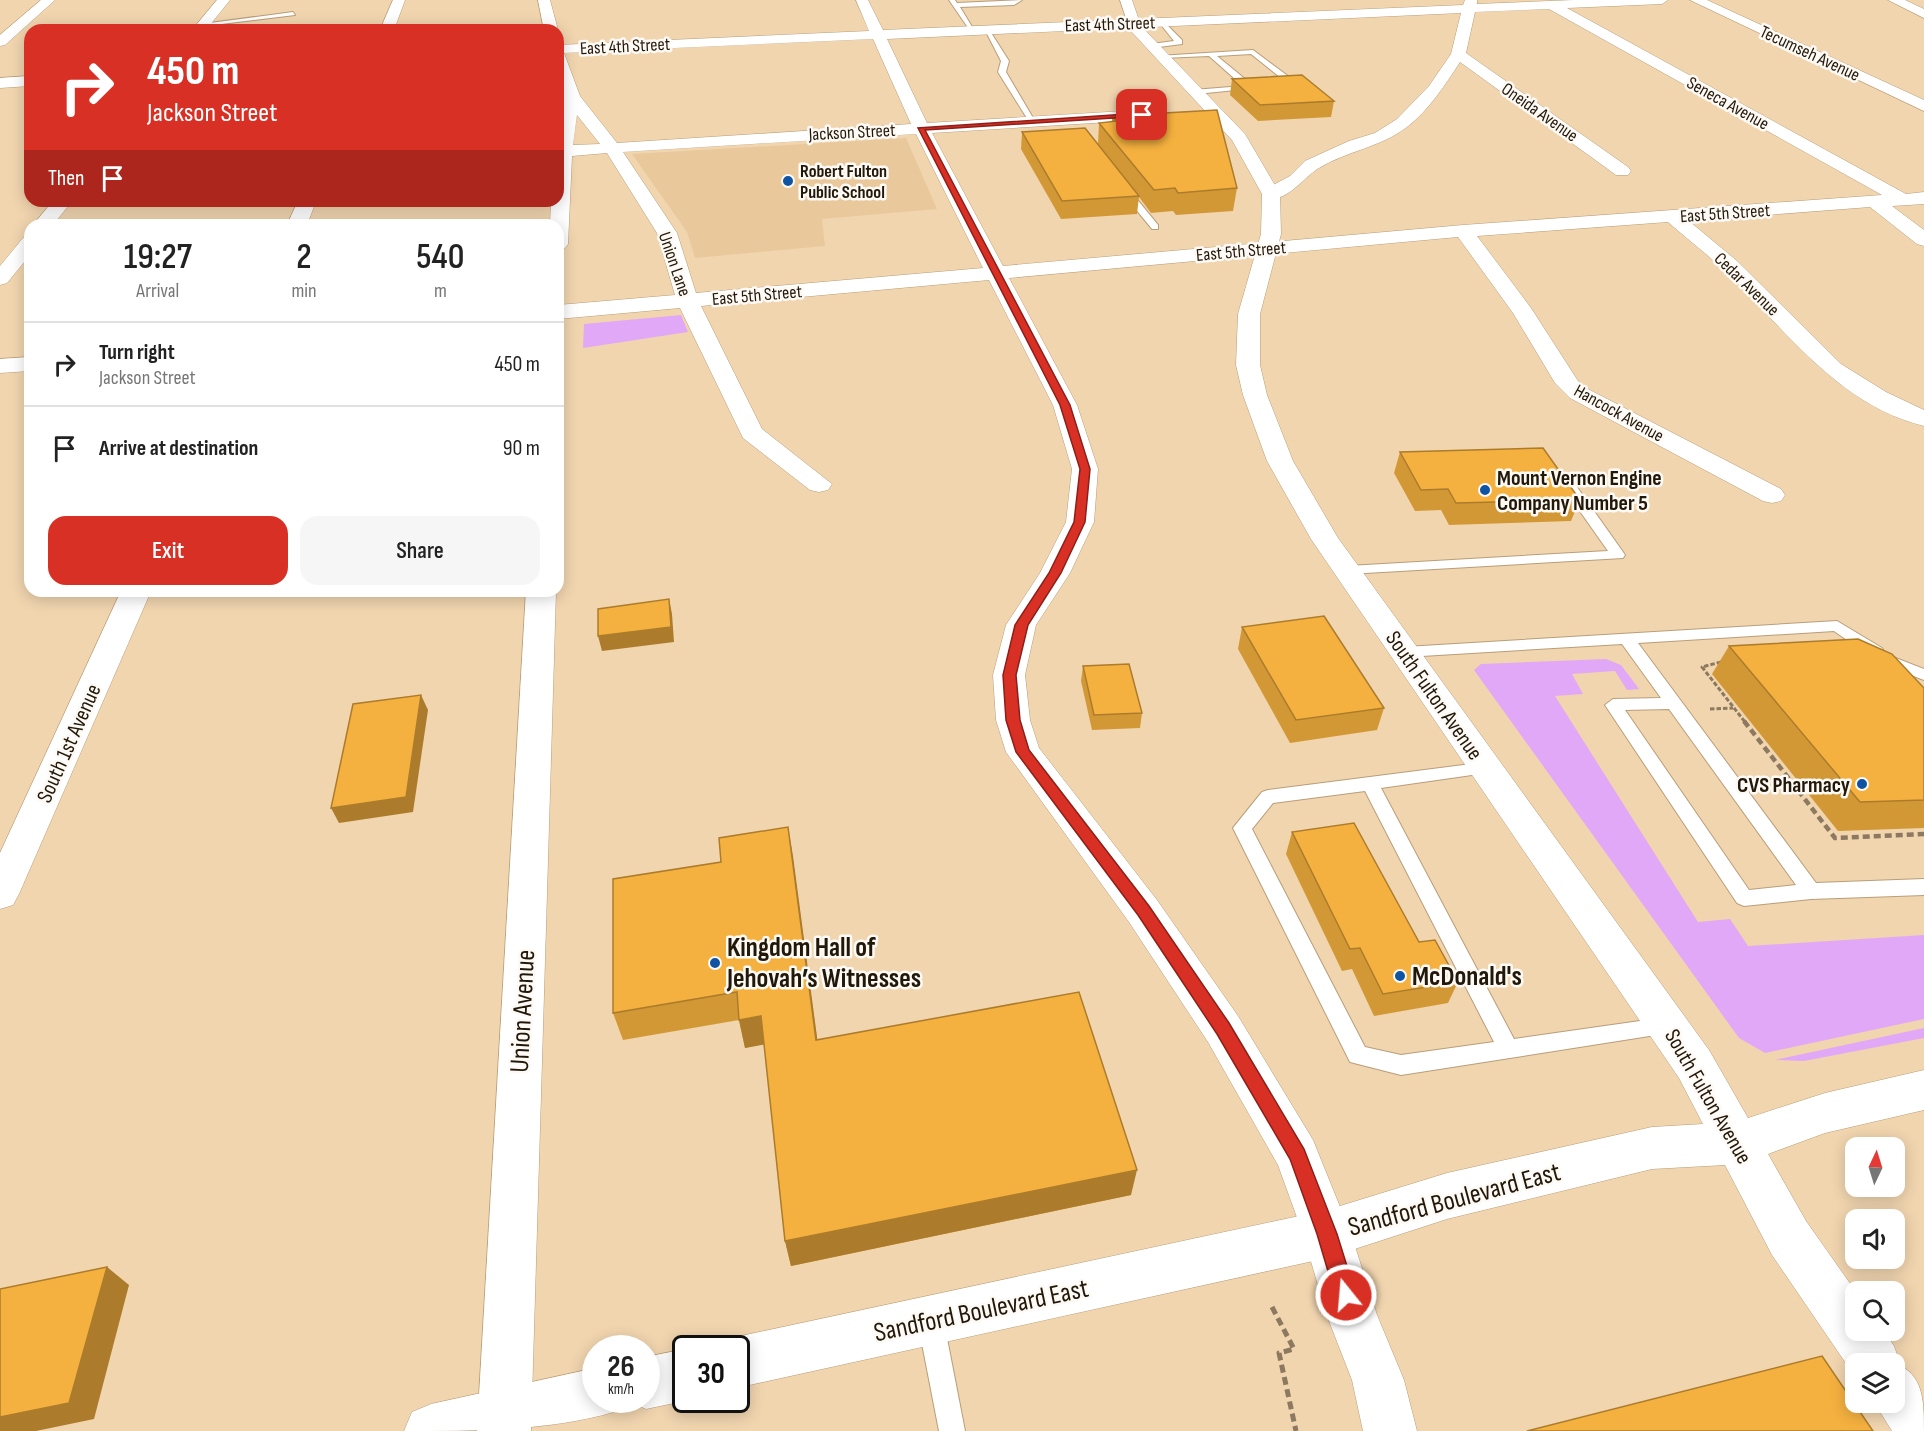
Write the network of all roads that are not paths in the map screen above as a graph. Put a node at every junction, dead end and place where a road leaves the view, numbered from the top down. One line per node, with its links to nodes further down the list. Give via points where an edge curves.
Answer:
1 (49, 0): 24 (street)
2 (224, 0): 17 (street)
3 (399, 0): 19 (street)
4 (544, 0): 20 (street)
5 (862, 0): 23 (street)
6 (1019, 0): 10 (lane)
7 (1662, 0): 12 (street, East 4th Street)
8 (1696, 0): 37 (street, Tecumseh Avenue)
9 (1894, 0): 15 (street)
10 (953, 3): 22 (lane)
11 (1471, 4): 12 (street, East 4th Street); 16 (street, East 4th Street); 28 (street)
12 (1552, 5): 46 (street, Seneca Avenue)
13 (1130, 11): 16 (street, East 4th Street); 21 (street, East 4th Street); 26 (street, South Fulton Avenue)
14 (293, 14): 18 (lane)
15 (1924, 14)
16 (1161, 21): 26 (lane, via 1179,42)
17 (204, 24)
18 (223, 24)
19 (389, 24)
20 (550, 24)
21 (986, 29): 22 (street, East 4th Street); 38 (lane, via 1005,61 1002,72)
22 (971, 30): 23 (street, East 4th Street)
23 (878, 34): 25 (street, East 4th Street); 39 (street)
24 (0, 42)
25 (564, 49)
26 (1158, 51): 27 (lane); 36 (street, South Fulton Avenue)
27 (1210, 53): 32 (lane, via 1253,52 1293,84); 34 (lane)
28 (1458, 54): 42 (street, Oneida Avenue); 44 (street, via 1434,89 1394,129 1311,165 1296,180)
29 (564, 74): 35 (street)
30 (24, 81): 31 (street)
31 (0, 83)
32 (1270, 86)
33 (1260, 87): 34 (lane)
34 (1249, 88): 36 (lane)
35 (572, 97): 40 (street, Union Lane); 41 (street)
36 (1187, 106): 38 (street, Jackson Street, via 1073,122); 44 (street, South Fulton Avenue, via 1213,111 1239,138)
37 (1924, 106)
38 (1033, 121): 39 (street, Jackson Street)
39 (921, 128): 40 (street, Jackson Street); 56 (street)
40 (612, 148): 41 (street, Jackson Street); 58 (street, Union Lane, via 667,233)
41 (564, 151)
42 (1622, 171)
43 (1115, 177): 51 (lane)
44 (1271, 194): 54 (street, South Fulton Avenue, via 1271,234)
45 (1924, 198): 46 (street, East 5th Street)
46 (1904, 200): 47 (street, East 5th Street)
47 (1875, 202): 49 (street, East 5th Street); 53 (street)
48 (58, 207): 50 (street)
49 (1672, 216): 52 (street, East 5th Street); 62 (street, Cedar Avenue, via 1730,264 1833,369 1877,397)
50 (48, 219)
51 (1155, 226)
52 (1463, 231): 54 (street, East 5th Street); 65 (street, Hancock Avenue, via 1503,282 1565,383)
53 (1924, 240)
54 (1266, 248): 56 (street, East 5th Street); 66 (street, South Fulton Avenue, via 1249,314 1248,365 1255,394 1280,461 1302,503)
55 (24, 249): 57 (street)
56 (996, 273): 58 (street, East 5th Street); 86 (street, via 1065,405 1085,469 1080,522 1055,573 1021,625 1009,675 1013,720 1023,752 1143,910 1223,1029 1298,1155)
57 (0, 279)
58 (688, 302): 59 (street, East 5th Street); 64 (street, Union Lane, via 752,433)
59 (564, 312)
60 (24, 364): 61 (street)
61 (0, 366)
62 (1924, 419)
63 (1564, 479): 66 (lane, via 1618,555)
64 (819, 484)
65 (1772, 495)
66 (1348, 570): 72 (street, South Fulton Avenue)
67 (133, 597): 81 (street, South 1st Avenue)
68 (541, 597): 92 (street, Union Avenue)
69 (1766, 630): 70 (lane); 71 (lane); 73 (lane, via 1837,626)
70 (1626, 638): 72 (lane); 76 (lane)
71 (1796, 642)
72 (1405, 652): 77 (street, South Fulton Avenue)
73 (1888, 660): 74 (lane); 75 (lane)
74 (1924, 675)
75 (1910, 684)
76 (1671, 701): 80 (lane); 80 (lane, via 1613,705 1744,898)
77 (1487, 768): 78 (lane); 82 (street, South Fulton Avenue)
78 (1370, 784): 83 (lane); 83 (lane, via 1268,797 1242,828 1358,1054 1401,1065)
79 (1924, 887): 80 (lane)
80 (1810, 891)
81 (0, 894)
82 (1668, 1026): 83 (lane); 85 (street, South Fulton Avenue, via 1694,1064)
83 (1508, 1049)
84 (1924, 1090): 85 (street, Sandford Boulevard East, via 1825,1113)
85 (1737, 1143): 86 (street, Sandford Boulevard East, via 1653,1148 1447,1197); 88 (street, South Fulton Avenue, via 1789,1238)
86 (1327, 1234): 87 (street, Sandford Boulevard East); 95 (street, via 1352,1316 1378,1380)
87 (930, 1321): 89 (street, Sandford Boulevard East); 94 (lane)
88 (1868, 1353)
89 (750, 1360)
90 (582, 1398): 92 (street)
91 (1905, 1404): 96 (street)
92 (504, 1423): 93 (street)
93 (431, 1431)
94 (952, 1431)
95 (1390, 1431)
96 (1924, 1431)

